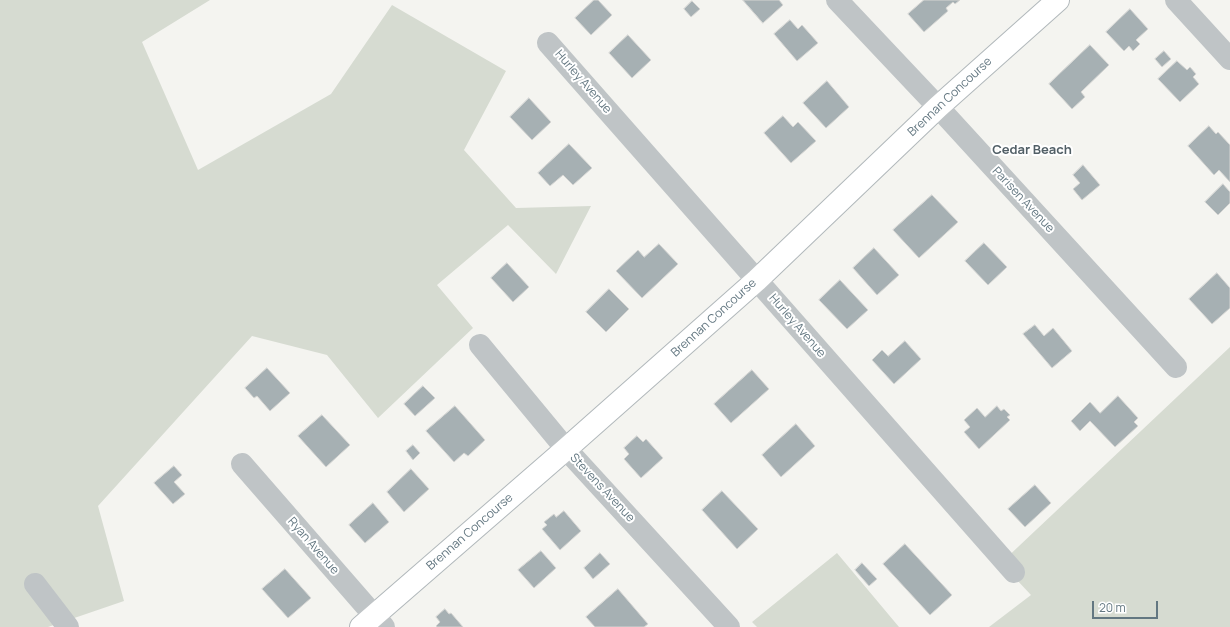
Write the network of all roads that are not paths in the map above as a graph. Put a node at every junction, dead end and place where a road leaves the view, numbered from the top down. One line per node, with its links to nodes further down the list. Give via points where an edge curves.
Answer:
1 (836, 0): 6 (street, Parisen Avenue)
2 (1058, 0): 6 (main road, Brennan Concourse)
3 (1176, 0): 5 (street)
4 (548, 43): 7 (street, Hurley Avenue)
5 (1230, 59)
6 (938, 107): 7 (main road, Brennan Concourse); 9 (street, Parisen Avenue)
7 (757, 280): 10 (main road, Brennan Concourse); 12 (street, Hurley Avenue)
8 (480, 345): 10 (street, Stevens Avenue)
9 (1176, 367)
10 (566, 449): 14 (main road, Brennan Concourse); 16 (street, Stevens Avenue)
11 (242, 464): 14 (street, Ryan Avenue)
12 (1014, 572)
13 (35, 584): 15 (street)
14 (373, 623)
15 (68, 627)
16 (729, 627)

